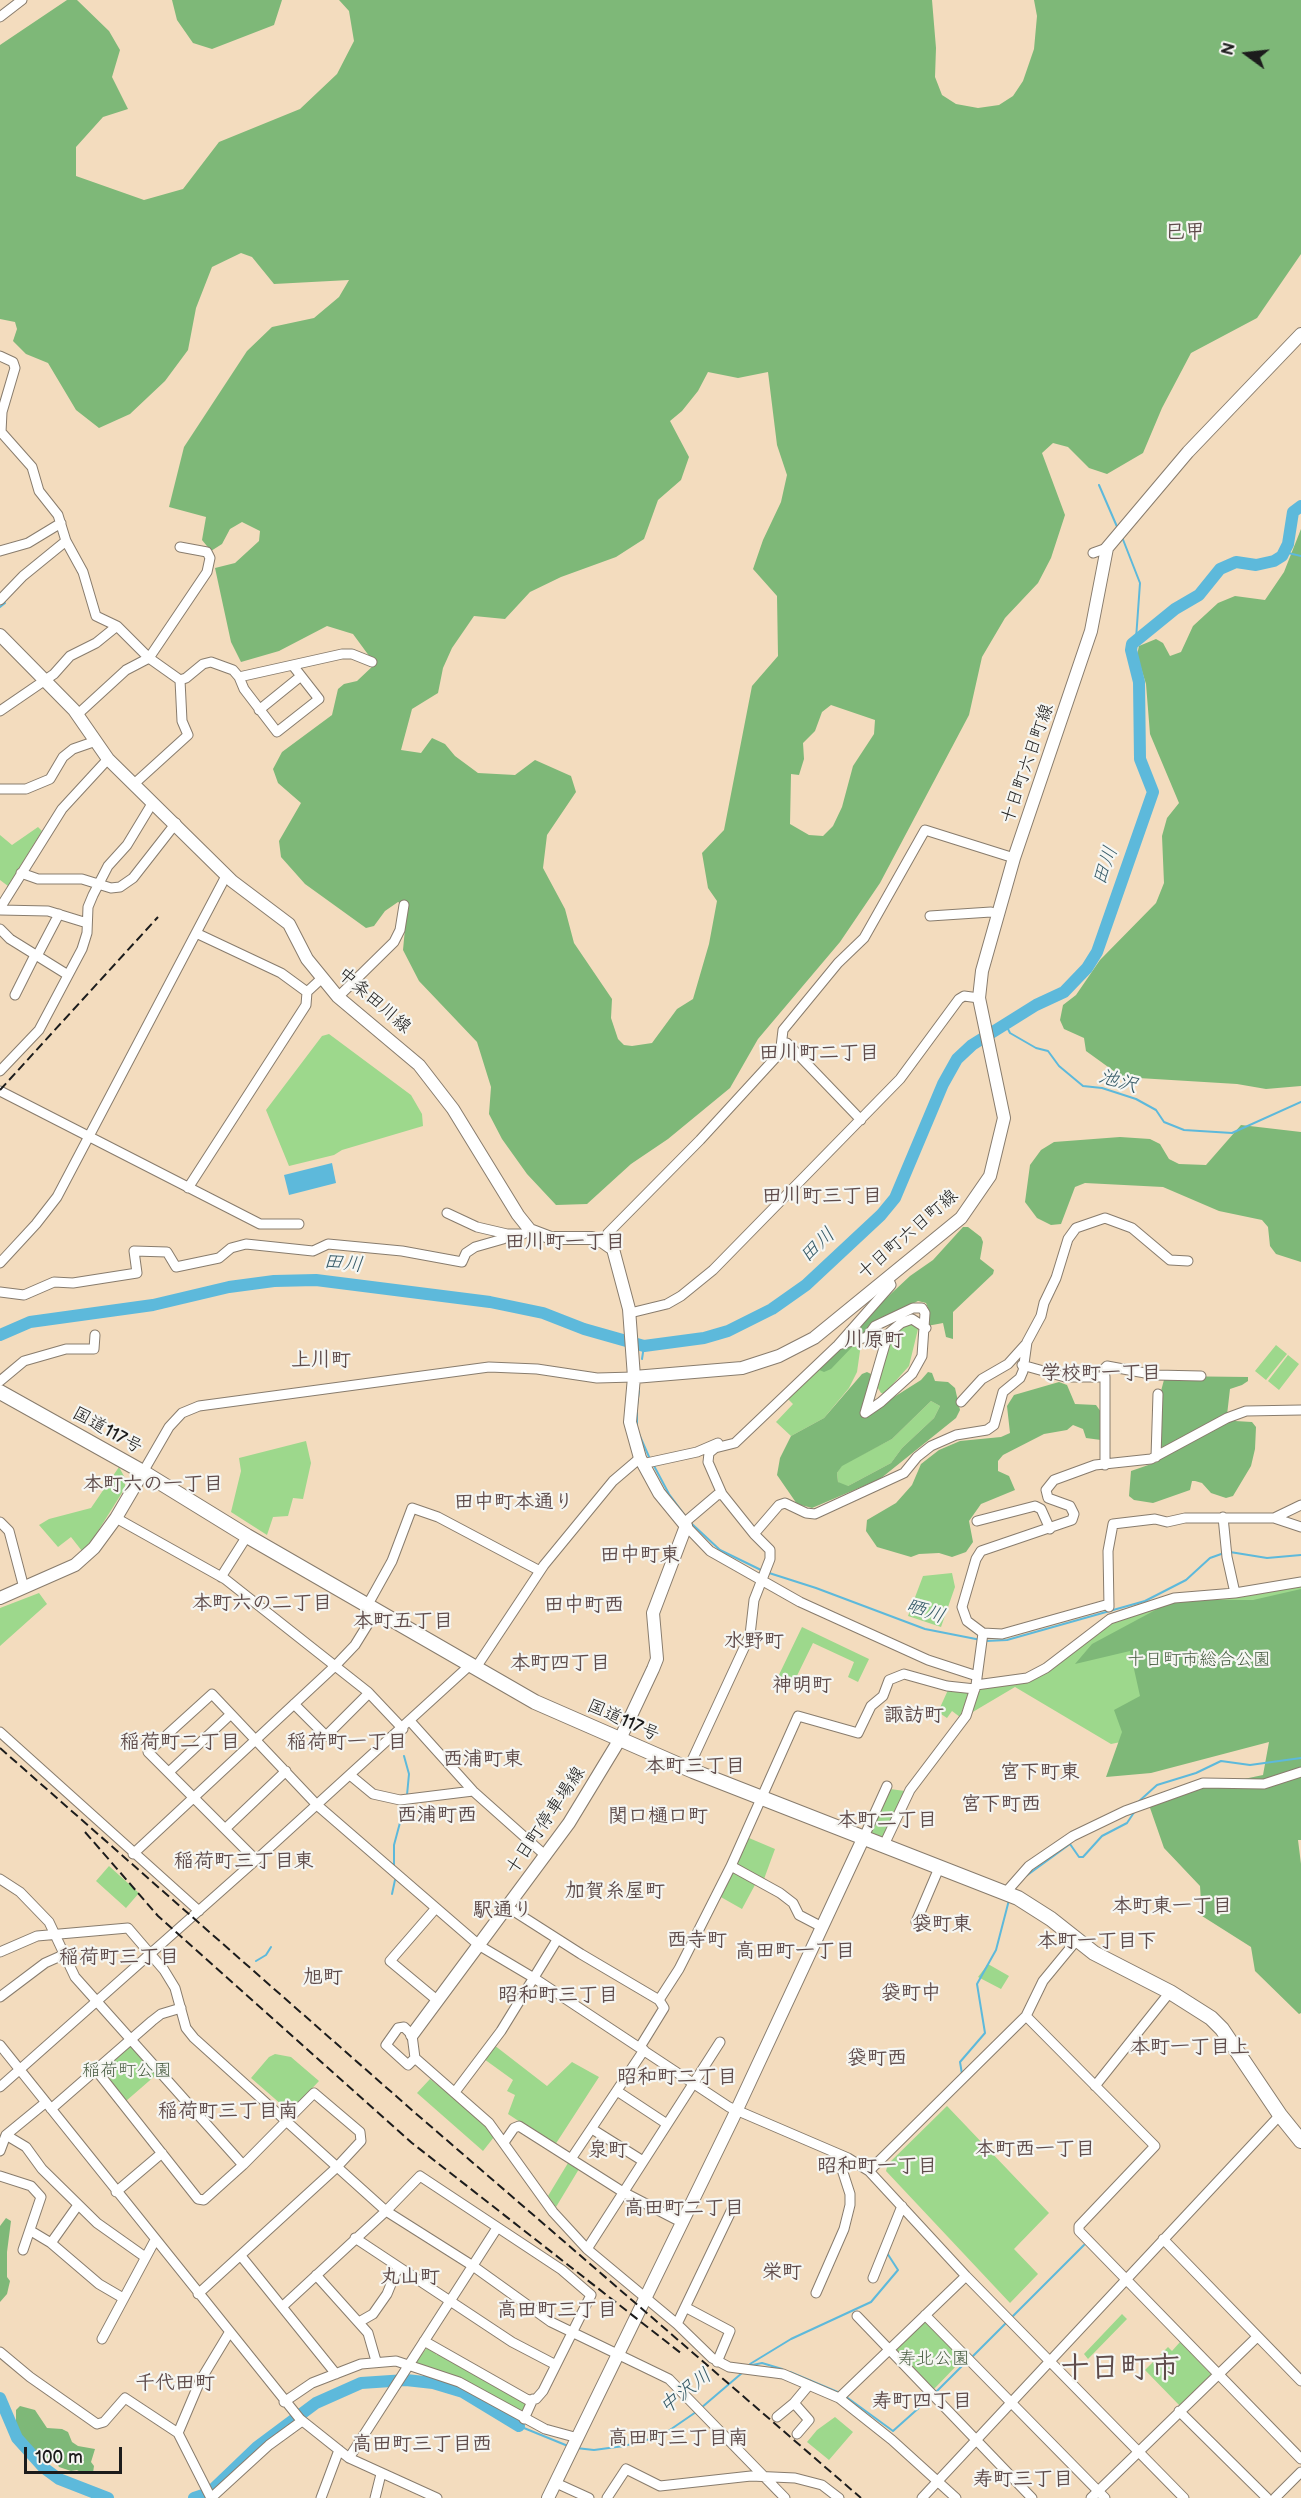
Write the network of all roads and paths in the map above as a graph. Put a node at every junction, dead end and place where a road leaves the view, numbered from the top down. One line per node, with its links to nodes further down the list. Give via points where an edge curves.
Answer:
1 (22, 0): 2 (street)
2 (0, 17)
3 (1301, 334): 9 (main road, 十日町六日町線, via 1188,452)
4 (0, 356): 5 (street, via 13,362 15,368)
5 (0, 432): 6 (street, via 32,466 39,491)
6 (61, 523): 7 (street); 10 (street, via 28,543)
7 (66, 541): 12 (street); 13 (street, via 83,572 96,616)
8 (180, 547): 15 (street, via 207,552 209,568)
9 (1107, 548): 11 (street); 31 (main road, 十日町六日町線, via 1090,631)
10 (0, 551)
11 (1093, 553)
12 (0, 600)
13 (117, 626): 15 (street); 20 (street, via 96,643 70,656)
14 (0, 635): 20 (main road, 中条田川線)
15 (149, 658): 21 (street); 24 (street, via 126,670)
16 (372, 662): 17 (street, via 342,654)
17 (294, 667): 18 (street); 19 (street)
18 (301, 676): 22 (street); 22 (street, via 319,699 277,732)
19 (239, 678): 21 (street, via 233,670 211,662); 22 (street)
20 (46, 680): 23 (street); 24 (main road, 中条田川線)
21 (180, 680): 27 (street, via 182,722 188,735)
22 (259, 710)
23 (0, 711)
24 (78, 714): 25 (main road, 中条田川線)
25 (96, 741): 26 (main road, 中条田川線); 28 (street, via 63,757 50,779 26,789)
26 (108, 759): 27 (main road, 中条田川線); 32 (street, via 62,809)
27 (135, 784): 29 (main road, 中条田川線)
28 (0, 789)
29 (153, 802): 30 (main road, 中条田川線); 34 (street, via 128,845 108,866)
30 (176, 823): 33 (main road, 中条田川線); 34 (street, via 133,878 111,888)
31 (1014, 858): 38 (main road, 十日町六日町線); 50 (street, via 925,830 864,938 789,1021 783,1030)
32 (21, 873): 34 (street, via 38,879 82,879); 36 (street)
33 (226, 876): 42 (street); 45 (main road, 中条田川線, via 290,924)
34 (100, 884): 40 (street, via 88,907)
35 (404, 904): 48 (street, via 394,942)
36 (0, 909): 37 (street)
37 (58, 914): 40 (street); 43 (street)
38 (998, 914): 39 (street); 49 (main road, 十日町六日町線, via 987,947)
39 (930, 916)
40 (87, 923): 44 (street, via 82,949)
41 (0, 929): 43 (street)
42 (196, 933): 46 (street, via 281,973); 54 (street)
43 (36, 956): 44 (street); 47 (street)
44 (68, 975): 51 (street, via 32,1040)
45 (321, 979): 46 (street); 48 (main road, 中条田川線)
46 (307, 992): 55 (street, via 306,1005)
47 (15, 995)
48 (338, 997): 58 (main road, 中条田川線, via 394,1042 432,1080)
49 (979, 998): 53 (street, via 959,999 900,1079); 63 (main road, 十日町六日町線, via 1004,1118 993,1166 984,1187 961,1218)
50 (783, 1042): 53 (street); 60 (street, via 770,1064)
51 (0, 1071)
52 (0, 1091): 54 (street)
53 (861, 1120): 65 (street, via 700,1280 667,1304)
54 (89, 1137): 55 (street); 62 (street, via 57,1197)
55 (188, 1188): 57 (street, via 260,1224)
56 (447, 1213): 59 (street, via 477,1227)
57 (299, 1224)
58 (530, 1230): 59 (street); 60 (main road, via 551,1238 592,1238)
59 (507, 1234): 64 (street, via 465,1253 462,1262 328,1244 313,1251 246,1244 231,1248 219,1258 176,1267 167,1252 134,1251 137,1272 73,1283 54,1282 24,1295)
60 (603, 1242): 65 (main road, via 613,1249 617,1259)
61 (1188, 1262): 68 (street, via 1170,1260 1132,1228 1105,1218 1077,1227 1068,1239 1041,1316)
62 (0, 1263)
63 (888, 1278): 69 (street, via 891,1285); 72 (main road, 十日町六日町線, via 814,1338 779,1356 742,1368)
64 (0, 1292)
65 (630, 1313): 72 (main road)
66 (926, 1329): 66 (street, via 922,1356 912,1374 865,1413 888,1334 912,1319); 69 (street, via 922,1308 913,1308 875,1326 867,1337)
67 (95, 1335): 74 (street, via 94,1349 66,1349 24,1361)
68 (1027, 1342): 70 (street); 77 (street, via 1008,1364 982,1379)
69 (838, 1344): 79 (street)
70 (1022, 1365): 73 (street, via 1065,1377); 94 (street, via 1020,1378 1002,1392 994,1425 987,1430 956,1435 931,1446 904,1473 815,1514 785,1503 779,1505)
71 (1201, 1376): 73 (street, via 1156,1375 1107,1366)
72 (634, 1377): 81 (main road, via 630,1422); 83 (street, via 597,1378 489,1367 199,1406 182,1413 169,1427)
73 (1105, 1377): 82 (street)
74 (0, 1381)
75 (0, 1392): 83 (highway, 国道117号)
76 (1158, 1394): 80 (street)
77 (961, 1402)
78 (1301, 1410): 80 (street, via 1246,1412 1227,1418)
79 (737, 1438): 81 (street, via 697,1452); 84 (street, via 735,1443 715,1448 707,1458)
80 (1156, 1457): 82 (street)
81 (641, 1461): 91 (main road); 96 (street, via 613,1481)
82 (1105, 1465): 93 (street, via 1054,1480 1046,1490 1048,1498 1070,1506 1074,1514 1072,1520)
83 (143, 1472): 87 (main road); 95 (highway, 国道117号)
84 (722, 1494): 91 (street); 94 (street)
85 (1301, 1505): 88 (street)
86 (1223, 1517): 88 (street); 101 (street); 103 (street, via 1113,1524 1108,1551)
87 (116, 1518): 98 (street); 100 (main road, via 94,1548 75,1565)
88 (1274, 1518): 92 (street)
89 (977, 1521): 93 (street, via 1035,1506 1041,1509)
90 (0, 1522): 100 (street, via 9,1532)
91 (685, 1524): 97 (street, via 710,1551); 117 (main road, via 654,1613 657,1659)
92 (1301, 1527)
93 (1050, 1529): 106 (street, via 981,1551 976,1559 962,1607)
94 (754, 1534): 97 (street, via 770,1550)
95 (247, 1536): 98 (street); 104 (highway, 国道117号)
96 (540, 1571): 104 (street, via 438,1517 412,1508); 108 (street)
97 (764, 1576): 109 (street); 118 (street, via 754,1600 750,1635)
98 (222, 1577): 107 (street)
99 (1301, 1582): 101 (street)
100 (24, 1588): 102 (main road)
101 (1235, 1593): 105 (street, via 1174,1598)
102 (0, 1598)
103 (1109, 1604): 105 (street); 106 (street)
104 (372, 1608): 107 (street, via 355,1645); 108 (highway, 国道117号)
105 (1110, 1619): 109 (street, via 1066,1654 1027,1678)
106 (982, 1639): 109 (street)
107 (335, 1666): 110 (street); 111 (street)
108 (472, 1668): 113 (street); 117 (highway, 国道117号, via 535,1702)
109 (976, 1684): 126 (street, via 947,1686 904,1674 889,1680 858,1733 798,1716); 130 (street, via 966,1716 910,1790)
110 (369, 1693): 111 (street, via 326,1736); 114 (street)
111 (294, 1704): 116 (street)
112 (231, 1714): 116 (street); 120 (street); 120 (street, via 212,1694 148,1752)
113 (410, 1722): 114 (street); 124 (street)
114 (403, 1729): 122 (street)
115 (0, 1732): 131 (street)
116 (256, 1739): 119 (street); 125 (street)
117 (620, 1739): 118 (highway, 国道117号); 132 (main road, 十日町停車場線)
118 (688, 1769): 126 (highway, 国道117号)
119 (286, 1771): 127 (street); 128 (street)
120 (169, 1772): 125 (street)
121 (1301, 1772): 137 (street, via 1264,1784 1203,1784 1125,1811 1067,1840 1023,1871)
122 (350, 1775): 124 (street, via 373,1794 400,1800); 127 (street)
123 (887, 1786): 129 (street)
124 (473, 1791): 132 (street)
125 (194, 1798): 128 (street); 131 (street)
126 (762, 1798): 129 (highway, 国道117号); 134 (street)
127 (317, 1805): 133 (street); 138 (street)
128 (225, 1829): 133 (street)
129 (863, 1839): 130 (highway, 国道117号); 142 (main road)
130 (883, 1847): 135 (highway, 国道117号)
131 (134, 1854): 140 (street)
132 (546, 1856): 139 (main road, 十日町停車場線)
133 (256, 1860): 140 (street)
134 (731, 1866): 142 (street, via 780,1893 794,1903 799,1915); 153 (street)
135 (939, 1868): 137 (highway, 国道117号); 141 (street)
136 (0, 1879): 143 (street, via 40,1912)
137 (1007, 1891): 145 (highway, 国道117号, via 1051,1919)
138 (436, 1908): 146 (street); 154 (street, via 386,1959)
139 (508, 1908): 144 (street); 146 (main road, 十日町停車場線)
140 (199, 1911): 148 (street)
141 (916, 1922)
142 (822, 1927): 172 (main road)
143 (54, 1935): 147 (street, via 38,1936); 148 (street, via 128,1928); 149 (street)
144 (557, 1940): 150 (street); 153 (street)
145 (1076, 1941): 151 (highway, 国道117号); 157 (street, via 1043,1981)
146 (480, 1946): 150 (street); 154 (main road, 十日町停車場線)
147 (0, 1952)
148 (150, 1954): 155 (street); 156 (street, via 175,1988)
149 (63, 1955): 152 (street, via 45,1963); 155 (street, via 75,1977)
150 (534, 1978): 162 (street); 170 (street, via 501,2031)
151 (1170, 1992): 167 (street); 173 (highway, 国道117号, via 1222,2030)
152 (0, 1997)
153 (659, 2000): 162 (street, via 664,2008)
154 (438, 2001): 158 (main road, 十日町停車場線)
155 (98, 2002): 159 (street); 164 (street)
156 (181, 2008): 159 (street, via 161,2014); 174 (street, via 186,2028 194,2038)
157 (1026, 2016): 167 (street); 187 (street)
158 (412, 2035): 163 (street); 163 (street, via 404,2027 398,2028 386,2045 408,2064)
159 (131, 2039): 165 (street); 185 (street)
160 (720, 2042): 166 (street)
161 (0, 2045): 164 (street)
162 (642, 2049): 166 (street); 169 (street)
163 (415, 2058): 170 (street)
164 (21, 2070): 168 (street); 171 (street)
165 (96, 2070): 171 (street); 181 (street)
166 (693, 2082): 172 (street); 175 (street)
167 (1095, 2086): 211 (street, via 1155,2146 1078,2226)
168 (0, 2087)
169 (617, 2091): 175 (street); 176 (street)
170 (455, 2092): 178 (street)
171 (48, 2106): 177 (street); 189 (street)
172 (736, 2111): 182 (street); 195 (main road)
173 (1280, 2115): 179 (highway, 国道117号); 199 (street)
174 (287, 2122): 185 (street); 186 (street); 186 (street, via 314,2093 360,2132 361,2141)
175 (667, 2124): 184 (street)
176 (592, 2129): 183 (street); 184 (street)
177 (6, 2135): 180 (street); 191 (street, via 26,2147)
178 (505, 2141): 183 (street, via 519,2126); 202 (street, via 552,2212)
179 (1301, 2141)
180 (0, 2151)
181 (162, 2153): 185 (street, via 198,2199 204,2200); 189 (street)
182 (837, 2154): 187 (street); 212 (street, via 850,2205 844,2229)
183 (571, 2159): 190 (street)
184 (643, 2161): 190 (street)
185 (243, 2165)
186 (336, 2168): 194 (street); 204 (street)
187 (869, 2171): 193 (street)
188 (0, 2176): 197 (street, via 38,2191 41,2204)
189 (116, 2192): 213 (street)
190 (623, 2192): 195 (street); 202 (street)
191 (78, 2205): 201 (street); 205 (street, via 112,2236)
192 (734, 2205): 218 (street)
193 (902, 2206): 209 (street); 210 (street)
194 (386, 2211): 196 (street, via 420,2176); 198 (street); 206 (street)
195 (683, 2223): 215 (main road)
196 (497, 2228): 206 (street); 223 (street, via 562,2270 591,2295)
197 (31, 2231): 201 (street); 203 (street)
198 (355, 2238): 207 (street); 208 (street)
199 (1163, 2239): 211 (street); 225 (street)
200 (154, 2242): 205 (street)
201 (51, 2243): 214 (street, via 99,2284)
202 (587, 2249): 215 (street)
203 (23, 2250)
204 (241, 2256): 213 (street); 217 (street)
205 (145, 2257): 214 (street)
206 (473, 2266): 216 (street); 223 (street, via 551,2322)
207 (398, 2267): 216 (street); 221 (street, via 373,2314)
208 (316, 2275): 217 (street); 221 (street)
209 (966, 2276): 220 (street); 232 (street)
210 (873, 2278)
211 (1126, 2279): 232 (street); 237 (street)
212 (816, 2293)
213 (198, 2295): 224 (street)
214 (123, 2298): 226 (street)
215 (646, 2298): 222 (street); 230 (main road)
216 (451, 2300): 227 (street); 234 (street, via 512,2342)
217 (283, 2306): 236 (street)
218 (685, 2307): 222 (street); 233 (street, via 730,2331)
219 (857, 2316): 228 (street)
220 (925, 2316): 228 (street); 243 (street)
221 (358, 2322): 231 (street, via 368,2333)
222 (677, 2324): 233 (street)
223 (572, 2332): 230 (street); 234 (street)
224 (229, 2333): 244 (street); 249 (street, via 200,2381)
225 (1257, 2337): 237 (street); 238 (street)
226 (102, 2339)
227 (424, 2342): 235 (street); 241 (street, via 528,2400)
228 (889, 2350): 240 (street); 252 (street)
229 (0, 2352): 249 (street, via 97,2424 104,2422 125,2398)
230 (619, 2356): 251 (main road); 259 (street, via 669,2379)
231 (376, 2361): 235 (street, via 396,2361); 236 (street)
232 (1049, 2361): 243 (street); 254 (street)
233 (717, 2362): 239 (street, via 783,2374)
234 (556, 2365): 241 (street, via 543,2391)
235 (406, 2368): 247 (street, via 459,2382); 255 (street)
236 (336, 2374): 244 (street, via 312,2383)
237 (1218, 2374): 245 (street); 256 (street)
238 (1301, 2381)
239 (809, 2385): 240 (street); 242 (street)
240 (839, 2398): 260 (street)
241 (533, 2399): 247 (street)
242 (794, 2403): 246 (street); 250 (street, via 809,2420)
243 (1011, 2403): 252 (street); 262 (street)
244 (287, 2405): 248 (street)
245 (1179, 2411): 254 (street); 276 (street)
246 (777, 2417)
247 (524, 2419): 251 (street)
248 (301, 2420): 253 (street); 263 (street)
249 (178, 2433): 263 (street)
250 (797, 2434)
251 (577, 2439): 261 (main road)
252 (975, 2440): 260 (street); 274 (street)
253 (339, 2450): 255 (street); 265 (street)
254 (1138, 2451): 262 (street); 275 (street)
255 (349, 2458): 258 (street)
256 (1301, 2458)
257 (1301, 2472): 277 (street)
258 (381, 2474): 264 (street); 266 (street)
259 (764, 2476): 269 (street, via 660,2486 626,2469); 270 (street); 271 (street, via 822,2485)
260 (938, 2480): 272 (street); 273 (street)
261 (556, 2483): 267 (main road); 268 (street)
262 (1098, 2496)
263 (211, 2497)
264 (433, 2497)
265 (321, 2498)
266 (375, 2498)
267 (548, 2498)
268 (589, 2498)
269 (607, 2498)
270 (785, 2498)
271 (838, 2498)
272 (922, 2498)
273 (956, 2498)
274 (1032, 2498)
275 (1184, 2498)
276 (1267, 2498)
277 (1275, 2498)

